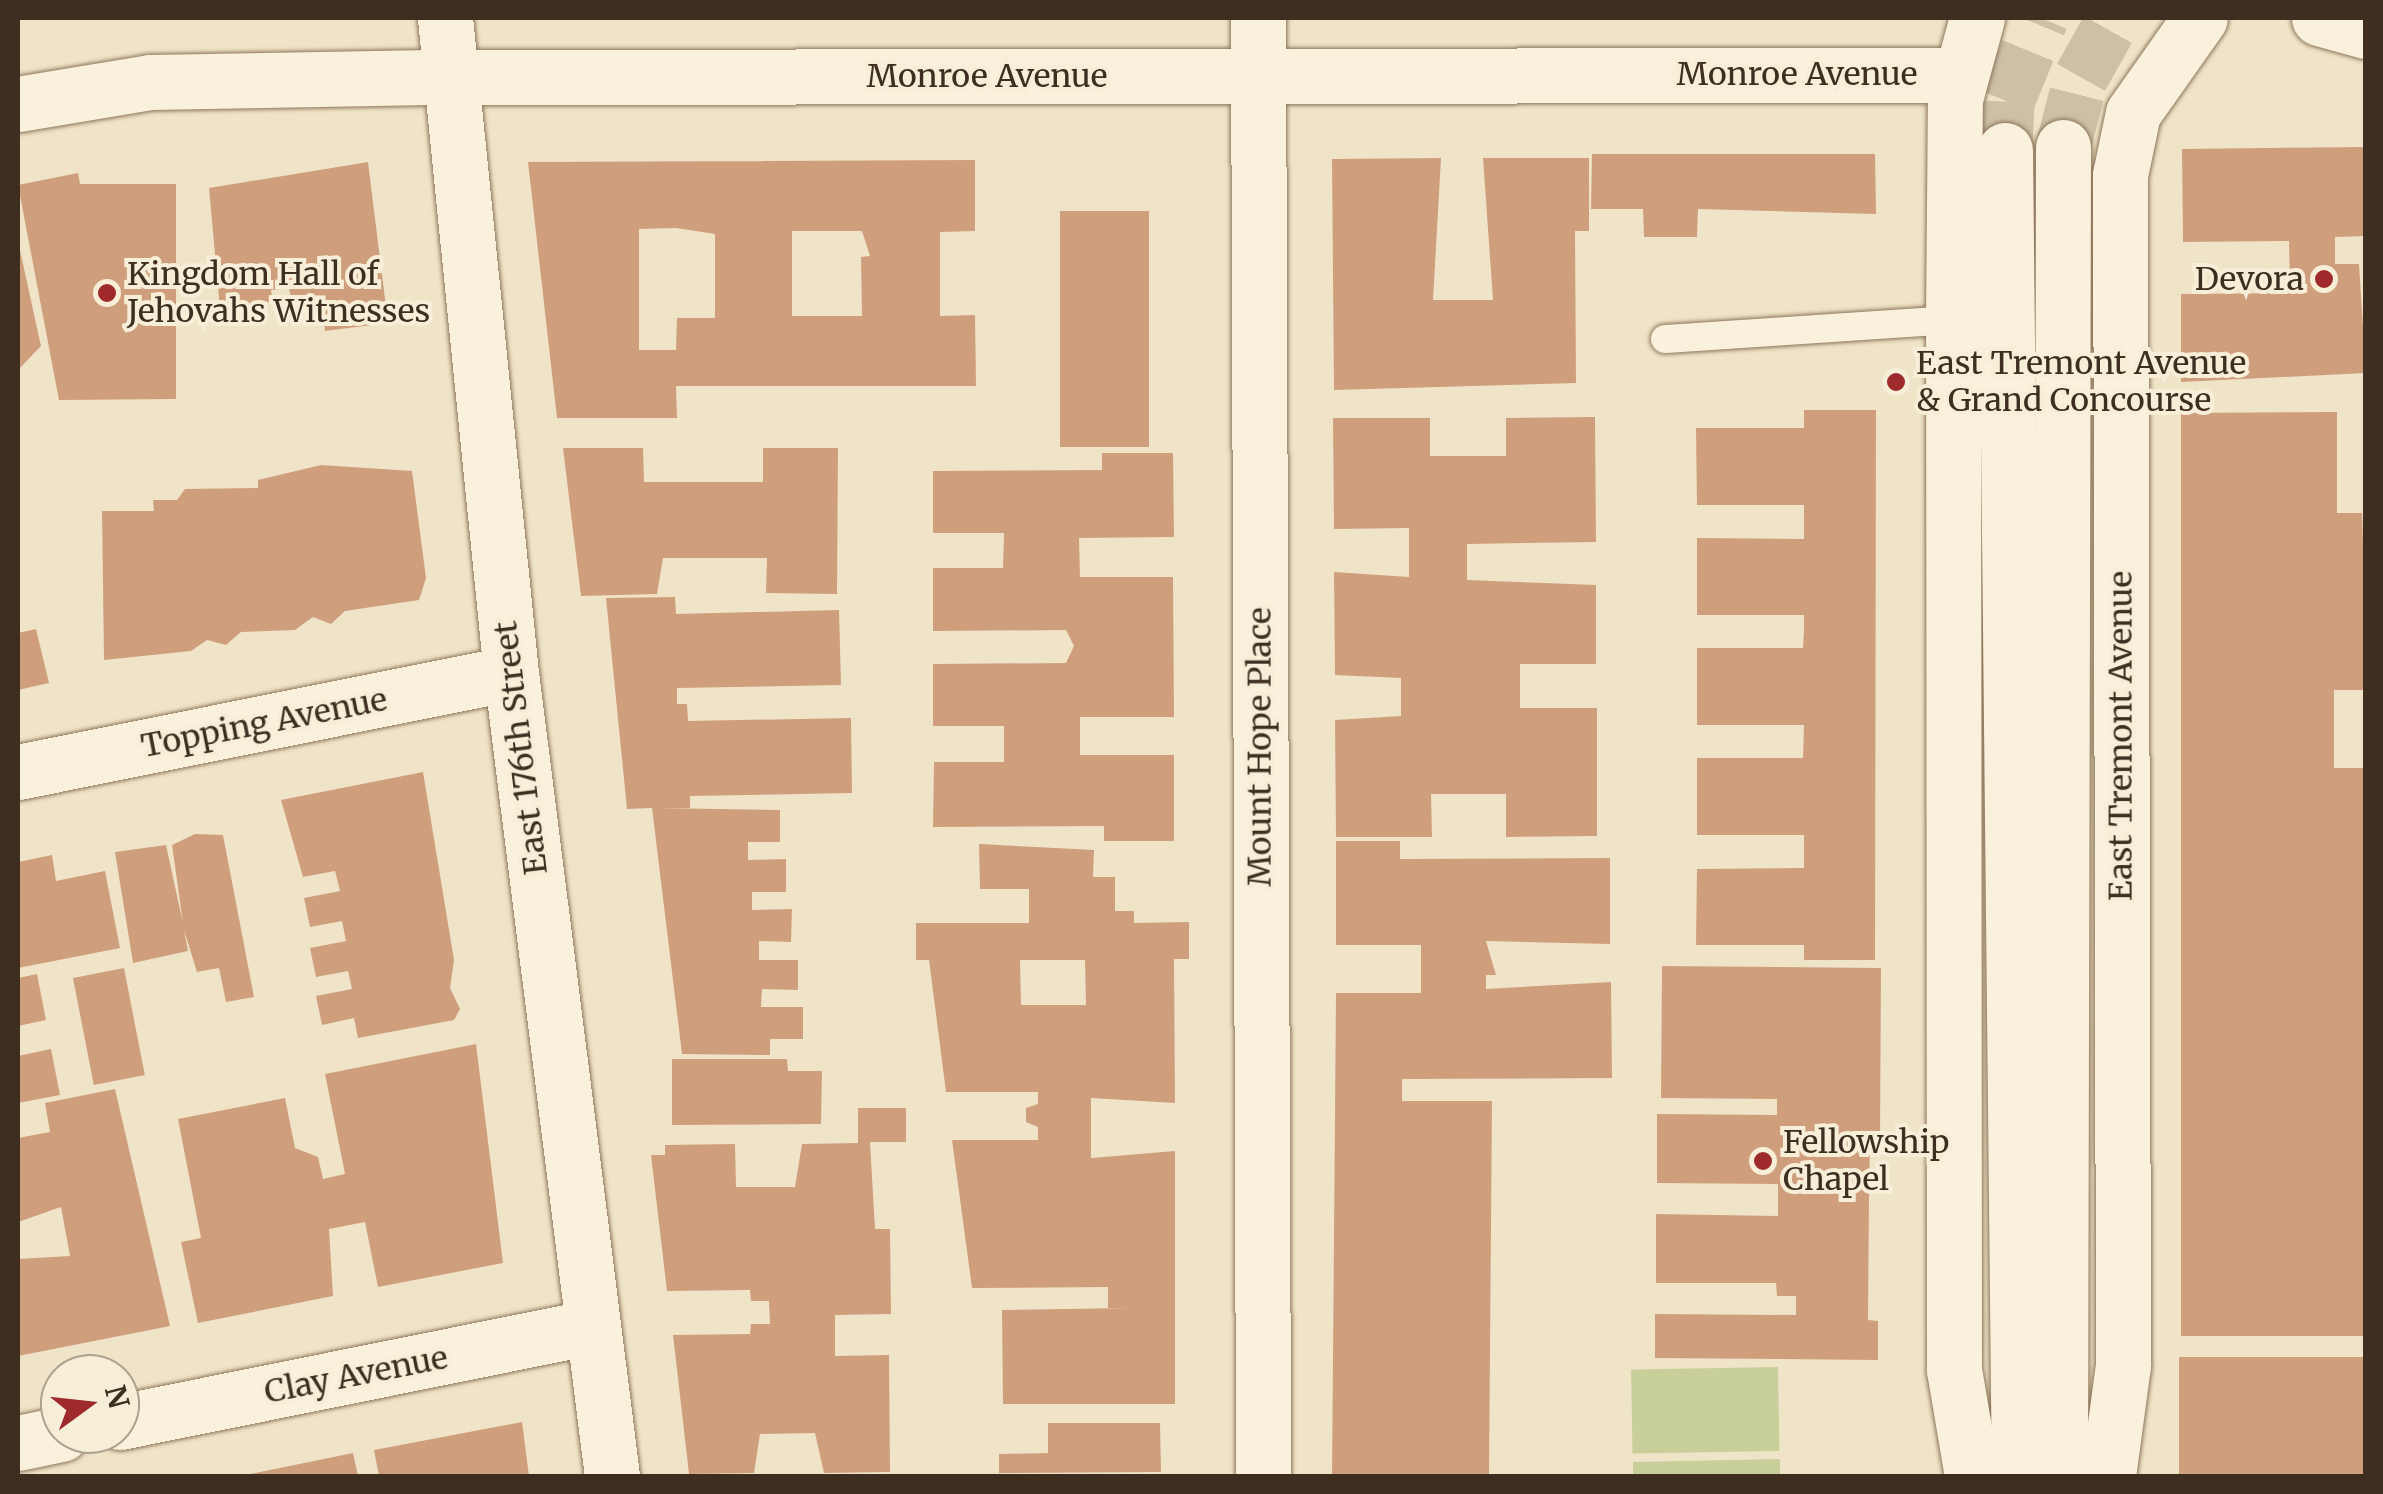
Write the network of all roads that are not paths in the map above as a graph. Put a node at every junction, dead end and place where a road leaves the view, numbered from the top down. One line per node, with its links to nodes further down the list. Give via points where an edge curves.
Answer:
1 (445, 18): 9 (street, East 176th Street)
2 (1258, 18): 8 (street, Mount Hope Place)
3 (1977, 18): 7 (street)
4 (2200, 18): 24 (street, East Tremont Avenue, via 2138,104 2120,175 2123,1365)
5 (2319, 18): 6 (street)
6 (2366, 31)
7 (1958, 74): 8 (street, Monroe Avenue); 13 (street)
8 (1258, 75): 9 (street, Monroe Avenue); 20 (street, Mount Hope Place)
9 (445, 77): 10 (street, Monroe Avenue, via 151,82); 15 (street, East 176th Street)
10 (18, 104)
11 (2063, 147): 23 (street, East Tremont Avenue)
12 (2004, 150): 22 (street)
13 (1952, 320): 14 (lane); 21 (street, via 1954,1370)
14 (1665, 339)
15 (511, 674): 16 (street, Topping Avenue); 17 (street, East 176th Street)
16 (18, 772)
17 (592, 1327): 18 (street, Clay Avenue); 19 (street, East 176th Street)
18 (140, 1418)
19 (612, 1476)
20 (1263, 1476)
21 (1972, 1476)
22 (2020, 1476)
23 (2060, 1476)
24 (2108, 1476)

